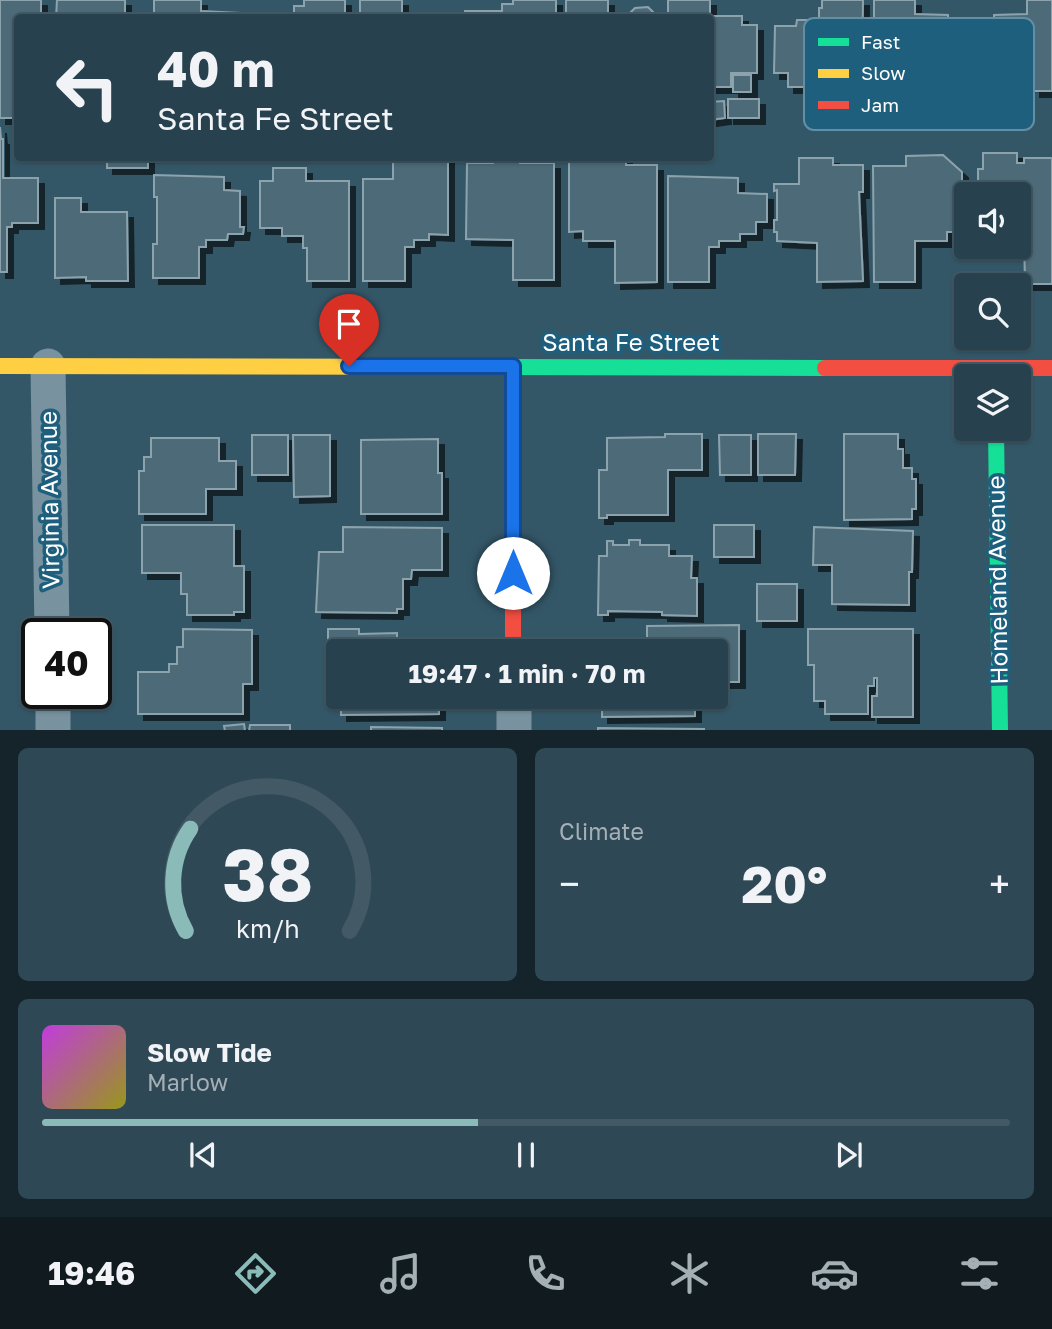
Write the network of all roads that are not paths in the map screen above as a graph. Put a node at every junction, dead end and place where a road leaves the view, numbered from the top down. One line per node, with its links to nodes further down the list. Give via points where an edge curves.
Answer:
1 (0, 366): 2 (street, Santa Fe Street)
2 (48, 366): 3 (street, Santa Fe Street); 8 (street, Virginia Avenue)
3 (513, 366): 6 (street, Santa Fe Street); 9 (street)
4 (1052, 368): 5 (street, Santa Fe Street)
5 (1031, 369)
6 (954, 371)
7 (996, 441): 14 (street, Homeland Avenue)
8 (52, 618)
9 (513, 639)
10 (53, 709): 12 (street)
11 (513, 709): 13 (street)
12 (53, 730)
13 (514, 730)
14 (1000, 730)

